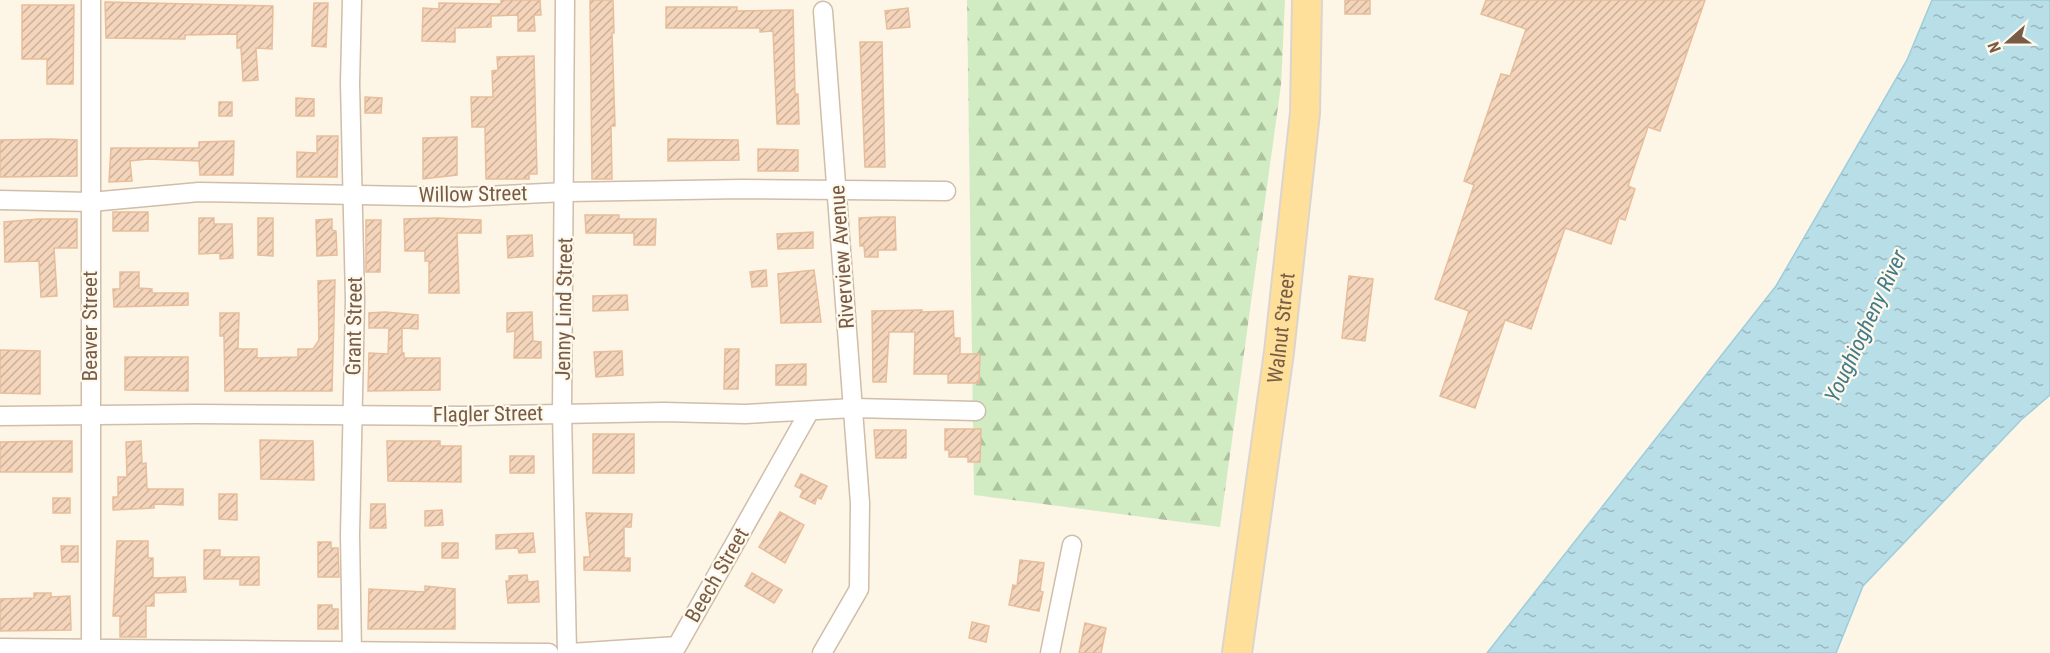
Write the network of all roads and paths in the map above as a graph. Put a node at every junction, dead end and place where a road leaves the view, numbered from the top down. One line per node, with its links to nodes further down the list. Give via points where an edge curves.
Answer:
1 (91, 0): 11 (street, Beaver Street)
2 (352, 0): 9 (street, Grant Street)
3 (565, 0): 7 (street, Jenny Lind Street)
4 (1307, 0): 27 (main road, Walnut Street, via 1305,113 1277,364)
5 (823, 11): 8 (street, Riverview Avenue)
6 (946, 191): 8 (street, Willow Street)
7 (566, 192): 8 (street, Willow Street); 9 (street, Willow Street, via 463,197); 14 (street, Jenny Lind Street)
8 (837, 192): 12 (street, Riverview Avenue)
9 (353, 194): 11 (street, Willow Street, via 199,192); 16 (street, Grant Street)
10 (0, 200): 11 (street, Willow Street)
11 (91, 202): 18 (street, Beaver Street)
12 (854, 408): 13 (street, Flagler Street); 15 (street, Flagler Street); 25 (street, Riverview Avenue, via 860,503 859,589)
13 (976, 411)
14 (562, 412): 15 (street, Flagler Street); 16 (street, Flagler Street, via 464,416); 24 (street, Jenny Lind Street)
15 (809, 412): 24 (street, Beech Street, via 677,646)
16 (353, 414): 18 (street, Flagler Street); 22 (street, Grant Street)
17 (0, 416): 18 (street, Flagler Street)
18 (89, 416): 21 (street, Beaver Street)
19 (1072, 545): 26 (street)
20 (0, 648): 21 (street)
21 (91, 650): 22 (street)
22 (352, 652): 23 (street)
23 (549, 653)
24 (569, 653)
25 (822, 653)
26 (1050, 653)
27 (1236, 653)

